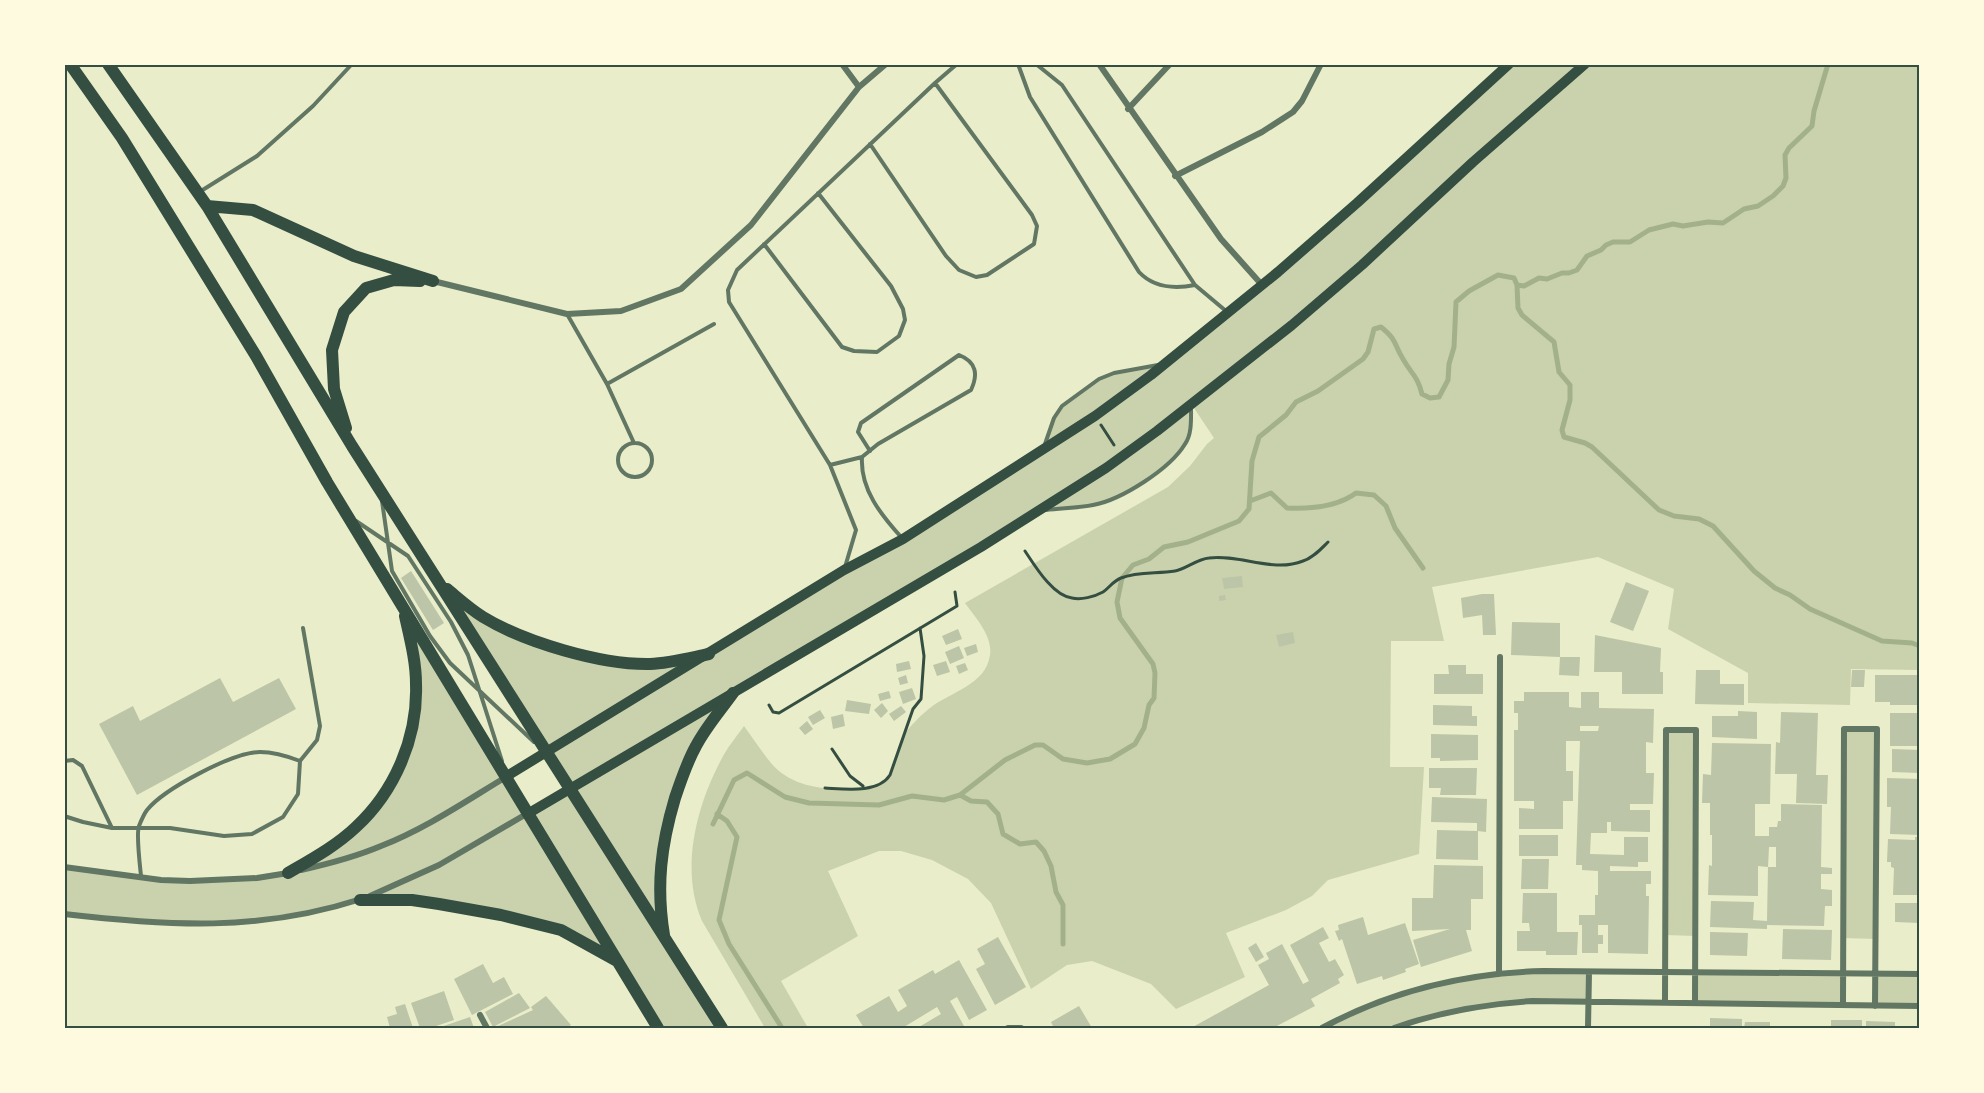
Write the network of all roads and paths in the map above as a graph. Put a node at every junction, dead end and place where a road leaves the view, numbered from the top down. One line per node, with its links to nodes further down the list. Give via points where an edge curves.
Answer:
1 (70, 64): 42 (highway, via 134,158 256,356)
2 (108, 64): 19 (highway)
3 (352, 64): 19 (lane, via 313,106 257,156)
4 (842, 64): 15 (street)
5 (886, 64): 15 (street)
6 (957, 64): 14 (lane)
7 (1018, 64): 24 (lane, via 1029,98 1139,272 1161,286)
8 (1036, 64): 24 (lane, via 1062,84)
9 (1099, 64): 16 (street)
10 (1170, 64): 16 (street)
11 (1321, 64): 18 (street, via 1293,112)
12 (1509, 64): 25 (main road)
13 (1585, 64): 31 (main road, via 1362,266)
14 (935, 83): 17 (lane); 17 (lane, via 1032,215 1037,226 1034,244 987,275 976,277 959,270)
15 (859, 87): 27 (street, via 751,225 681,289 621,311)
16 (1128, 109): 18 (street)
17 (870, 144): 20 (lane)
18 (1175, 176): 25 (street, via 1221,239)
19 (197, 193): 21 (highway)
20 (818, 193): 22 (lane); 22 (lane, via 899,299 905,320 899,336 877,352 842,347)
21 (207, 206): 23 (highway, via 253,210 354,256); 34 (highway)
22 (764, 244): 39 (lane, via 737,270 728,290 729,302)
23 (433, 281): 27 (street); 34 (highway, via 394,280 366,288 344,312 332,350 334,389)
24 (1196, 285): 26 (lane)
25 (1262, 285): 26 (main road)
26 (1229, 313): 29 (main road)
27 (567, 314): 30 (lane)
28 (714, 324): 30 (lane)
29 (1165, 363): 32 (main road); 35 (lane, via 1099,379 1062,406)
30 (608, 384): 33 (lane)
31 (1192, 404): 37 (main road); 41 (lane, via 1185,444 1171,461 1141,483 1095,505)
32 (1095, 416): 35 (main road); 37 (path)
33 (633, 443): 33 (lane, via 622,449 619,462 625,473 637,476 648,470 652,458 646,446)
34 (352, 446): 40 (highway)
35 (1043, 450): 43 (main road)
36 (870, 451): 36 (lane, via 971,390 976,369 967,358 959,355 861,423 858,432); 38 (lane)
37 (1122, 456): 41 (main road)
38 (862, 457): 39 (lane); 43 (lane, via 866,486 882,515)
39 (830, 465): 47 (lane, via 856,530)
40 (380, 491): 44 (lane); 48 (highway)
41 (1040, 511): 56 (main road)
42 (348, 516): 44 (lane); 50 (highway)
43 (903, 539): 47 (main road)
44 (387, 542): 55 (lane, via 395,578 430,636 450,663); 55 (lane, via 413,561 452,622)
45 (1328, 542): 46 (path, via 1303,562 1271,565 1241,558 1207,558 1177,571 1118,579 1102,592 1085,598 1069,598 1045,581)
46 (1025, 551)
47 (844, 570): 53 (main road)
48 (437, 580): 53 (highway, via 481,616 557,647 650,664); 59 (highway)
49 (955, 592): 52 (path, via 957,606)
50 (403, 606): 62 (highway); 71 (highway, via 416,685 412,724 402,761 374,809 355,828)
51 (303, 628): 61 (lane, via 320,726 317,740)
52 (920, 628): 57 (path, via 779,713 772,712); 63 (path, via 924,656 921,699 913,709 886,780)
53 (709, 654): 59 (main road)
54 (1500, 657): 80 (street)
55 (480, 691): 59 (lane); 62 (lane)
56 (733, 693): 65 (main road); 75 (highway, via 695,747 665,834 660,862)
57 (769, 705)
58 (832, 749): 63 (path, via 850,776)
59 (546, 753): 62 (main road); 65 (highway)
60 (64, 761): 68 (lane, via 73,760 82,766)
61 (300, 761): 69 (lane, via 282,754 258,752 230,759 160,798 147,810); 69 (lane, via 298,794 293,802 283,817 252,834 224,836 170,828)
62 (507, 776): 66 (highway); 71 (street, via 383,846)
63 (865, 787): 64 (path)
64 (825, 788)
65 (569, 789): 66 (main road); 75 (highway)
66 (529, 813): 73 (street, via 439,865); 76 (highway)
67 (64, 816): 68 (lane)
68 (112, 828): 69 (lane)
69 (138, 829): 72 (lane)
70 (64, 867): 72 (street)
71 (288, 873): 72 (street, via 190,881)
72 (141, 876)
73 (360, 900): 74 (street, via 306,915 209,925 155,924); 76 (highway, via 429,902 501,915 561,930)
74 (64, 914)
75 (664, 939): 93 (highway)
76 (619, 962): 92 (highway)
77 (1589, 972): 78 (street); 80 (street); 84 (street)
78 (1665, 972): 79 (street); 79 (street, via 1666,730 1696,730); 85 (street)
79 (1695, 972): 81 (street); 86 (street)
80 (1498, 973): 94 (street, via 1423,987)
81 (1843, 974): 82 (street); 82 (street, via 1844,729 1877,729); 87 (street)
82 (1876, 974): 83 (street); 88 (street)
83 (1920, 974)
84 (1588, 1001): 85 (street); 95 (street, via 1495,1004 1446,1013); 96 (street)
85 (1665, 1002): 86 (street)
86 (1695, 1003): 87 (street)
87 (1843, 1005): 88 (street)
88 (1875, 1006): 89 (street)
89 (1920, 1006)
90 (480, 1015): 91 (street)
91 (487, 1029)
92 (658, 1029)
93 (722, 1029)
94 (1322, 1029)
95 (1394, 1029)
96 (1588, 1029)

